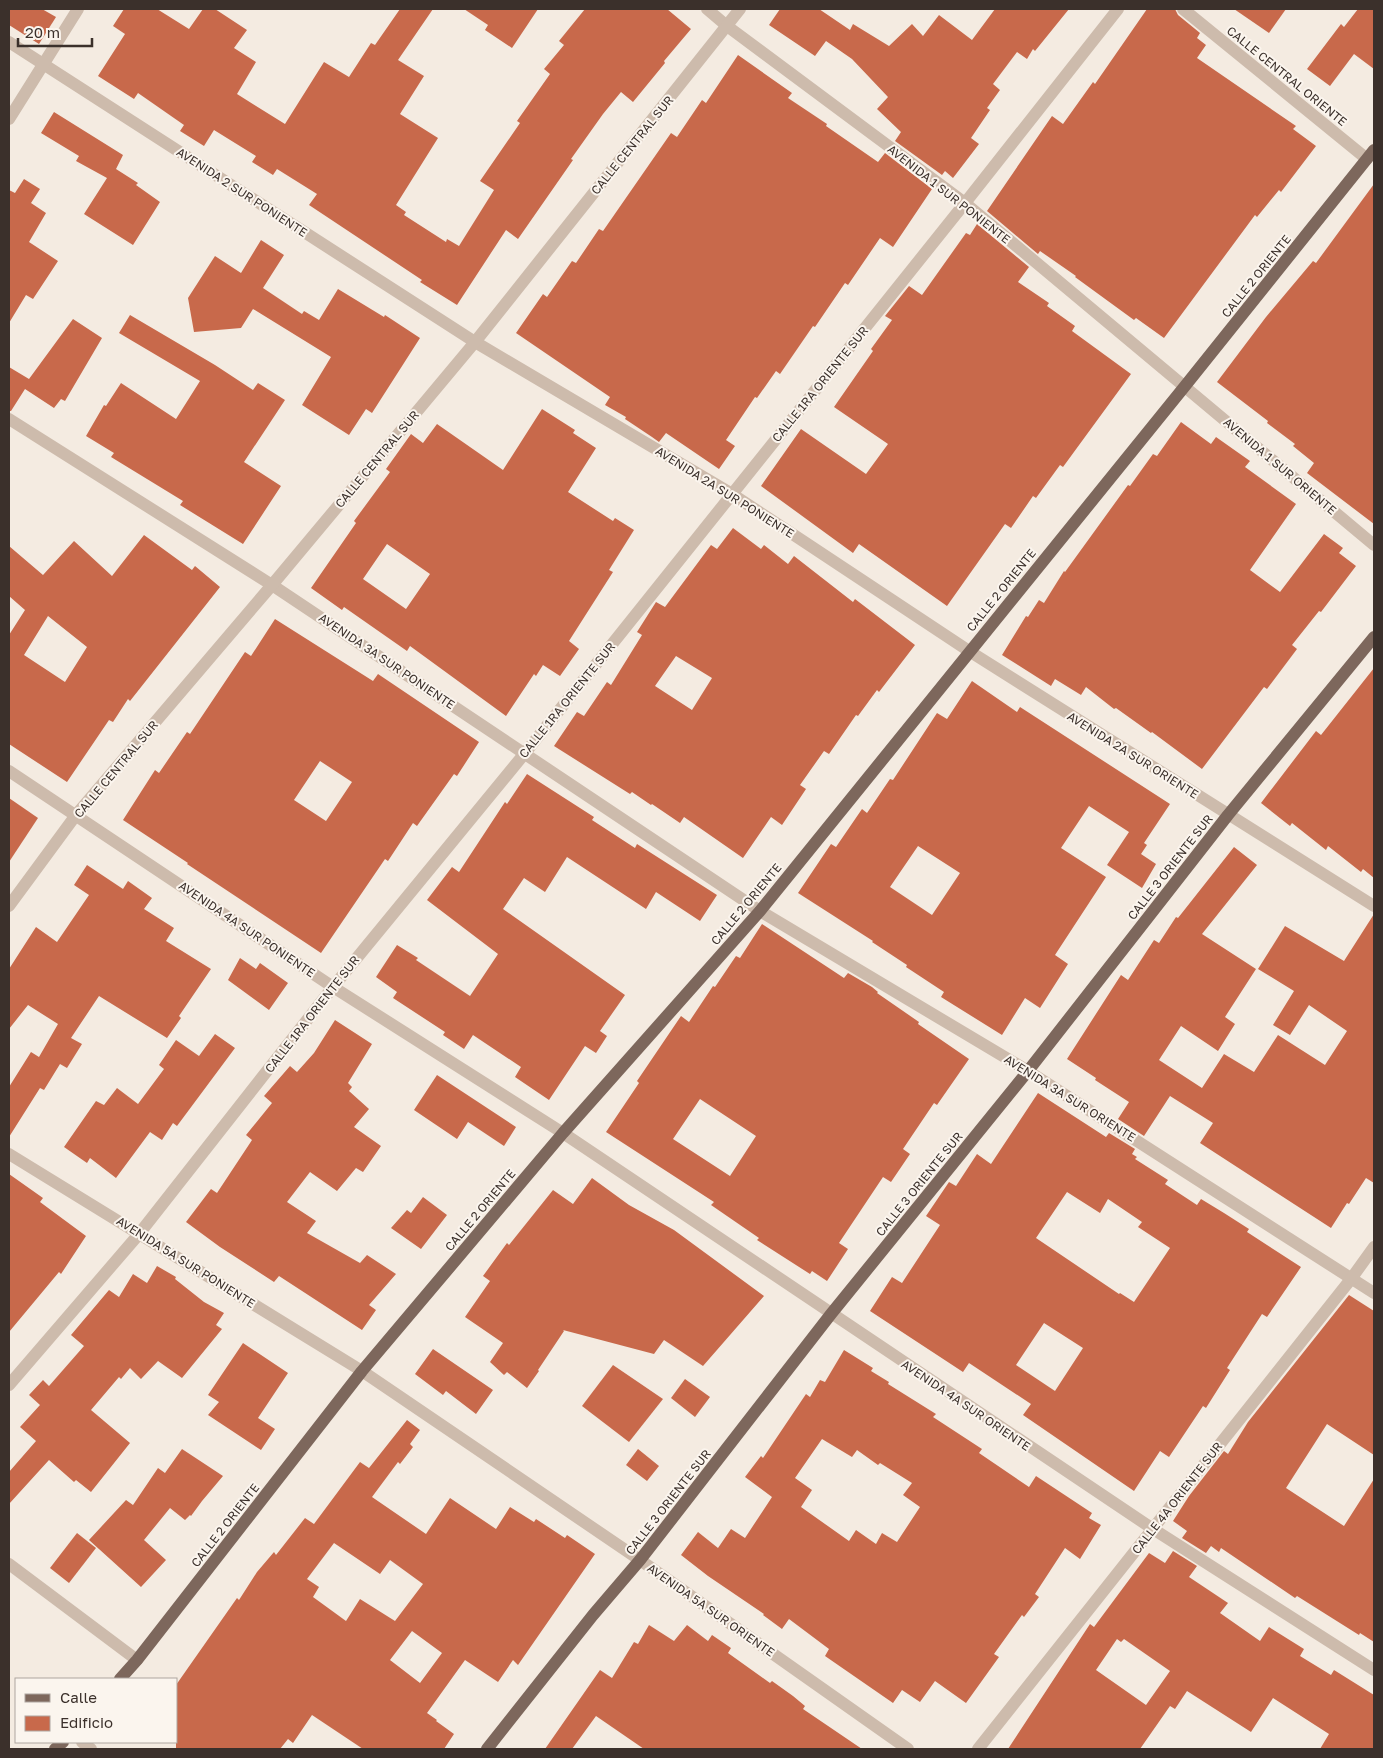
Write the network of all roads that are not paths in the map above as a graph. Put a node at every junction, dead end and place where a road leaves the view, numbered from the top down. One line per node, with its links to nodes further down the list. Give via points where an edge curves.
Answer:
1 (78, 9): 8 (street)
2 (707, 9): 6 (street, AVENIDA 1 SUR PONIENTE)
3 (740, 9): 6 (street, CALLE CENTRAL SUR)
4 (1118, 9): 11 (street, CALLE 1RA ORIENTE SUR)
5 (1183, 9): 10 (street, CALLE CENTRAL ORIENTE)
6 (727, 26): 11 (street, AVENIDA 1 SUR PONIENTE); 12 (street, CALLE CENTRAL SUR)
7 (9, 42): 8 (street, AVENIDA 2 SUR PONIENTE)
8 (43, 63): 9 (street); 12 (street, AVENIDA 2 SUR PONIENTE)
9 (9, 118)
10 (1372, 158): 13 (main road, CALLE 2 ORIENTE)
11 (965, 203): 13 (street, AVENIDA 1 SUR PONIENTE); 15 (street, CALLE 1RA ORIENTE SUR)
12 (475, 342): 15 (street, AVENIDA 2A SUR PONIENTE); 17 (street, CALLE CENTRAL SUR)
13 (1185, 386): 16 (street, AVENIDA 1 SUR ORIENTE); 19 (main road, CALLE 2 ORIENTE)
14 (9, 419): 17 (street, AVENIDA 3A SUR PONIENTE)
15 (732, 494): 19 (street, AVENIDA 2A SUR PONIENTE); 20 (street, CALLE 1RA ORIENTE SUR)
16 (1374, 545)
17 (272, 585): 20 (street, AVENIDA 3A SUR PONIENTE); 22 (street, CALLE CENTRAL SUR)
18 (1374, 638): 23 (main road, CALLE 3 ORIENTE SUR)
19 (969, 651): 23 (street, AVENIDA 2A SUR ORIENTE); 26 (main road, CALLE 2 ORIENTE)
20 (525, 753): 26 (street, AVENIDA 3A SUR PONIENTE); 27 (street, CALLE 1RA ORIENTE SUR)
21 (9, 771): 22 (street, AVENIDA 4A SUR PONIENTE)
22 (76, 815): 24 (street, CALLE CENTRAL SUR); 27 (street, AVENIDA 4A SUR PONIENTE)
23 (1228, 815): 25 (street, AVENIDA 2A SUR ORIENTE); 28 (main road, CALLE 3 ORIENTE SUR)
24 (9, 906)
25 (1374, 906)
26 (760, 911): 28 (street, AVENIDA 3A SUR ORIENTE); 29 (main road, CALLE 2 ORIENTE)
27 (333, 987): 29 (street, AVENIDA 4A SUR PONIENTE); 31 (street, CALLE 1RA ORIENTE SUR)
28 (1028, 1071): 33 (street, AVENIDA 3A SUR ORIENTE); 35 (main road, CALLE 3 ORIENTE SUR)
29 (563, 1133): 35 (street, AVENIDA 4A SUR ORIENTE); 36 (main road, CALLE 2 ORIENTE)
30 (9, 1154): 31 (street, AVENIDA 5A SUR PONIENTE)
31 (139, 1234): 36 (street, AVENIDA 5A SUR PONIENTE); 37 (street, CALLE 1RA ORIENTE SUR)
32 (1374, 1247): 33 (street, CALLE 4A ORIENTE SUR)
33 (1351, 1279): 34 (street, AVENIDA 3A SUR ORIENTE); 38 (street, CALLE 4A ORIENTE SUR)
34 (1374, 1294)
35 (831, 1314): 38 (street, AVENIDA 4A SUR ORIENTE); 39 (main road, CALLE 3 ORIENTE SUR)
36 (362, 1371): 39 (street, AVENIDA 5A SUR ORIENTE); 41 (main road, CALLE 2 ORIENTE)
37 (9, 1385)
38 (1153, 1529): 42 (street, AVENIDA 4A SUR ORIENTE); 46 (street, CALLE 4A ORIENTE SUR)
39 (640, 1560): 44 (main road, CALLE 3 ORIENTE SUR); 45 (street, AVENIDA 5A SUR ORIENTE)
40 (9, 1564): 41 (street)
41 (137, 1660): 43 (main road, CALLE 2 ORIENTE)
42 (1374, 1670)
43 (121, 1678)
44 (487, 1749)
45 (908, 1749)
46 (978, 1749)

